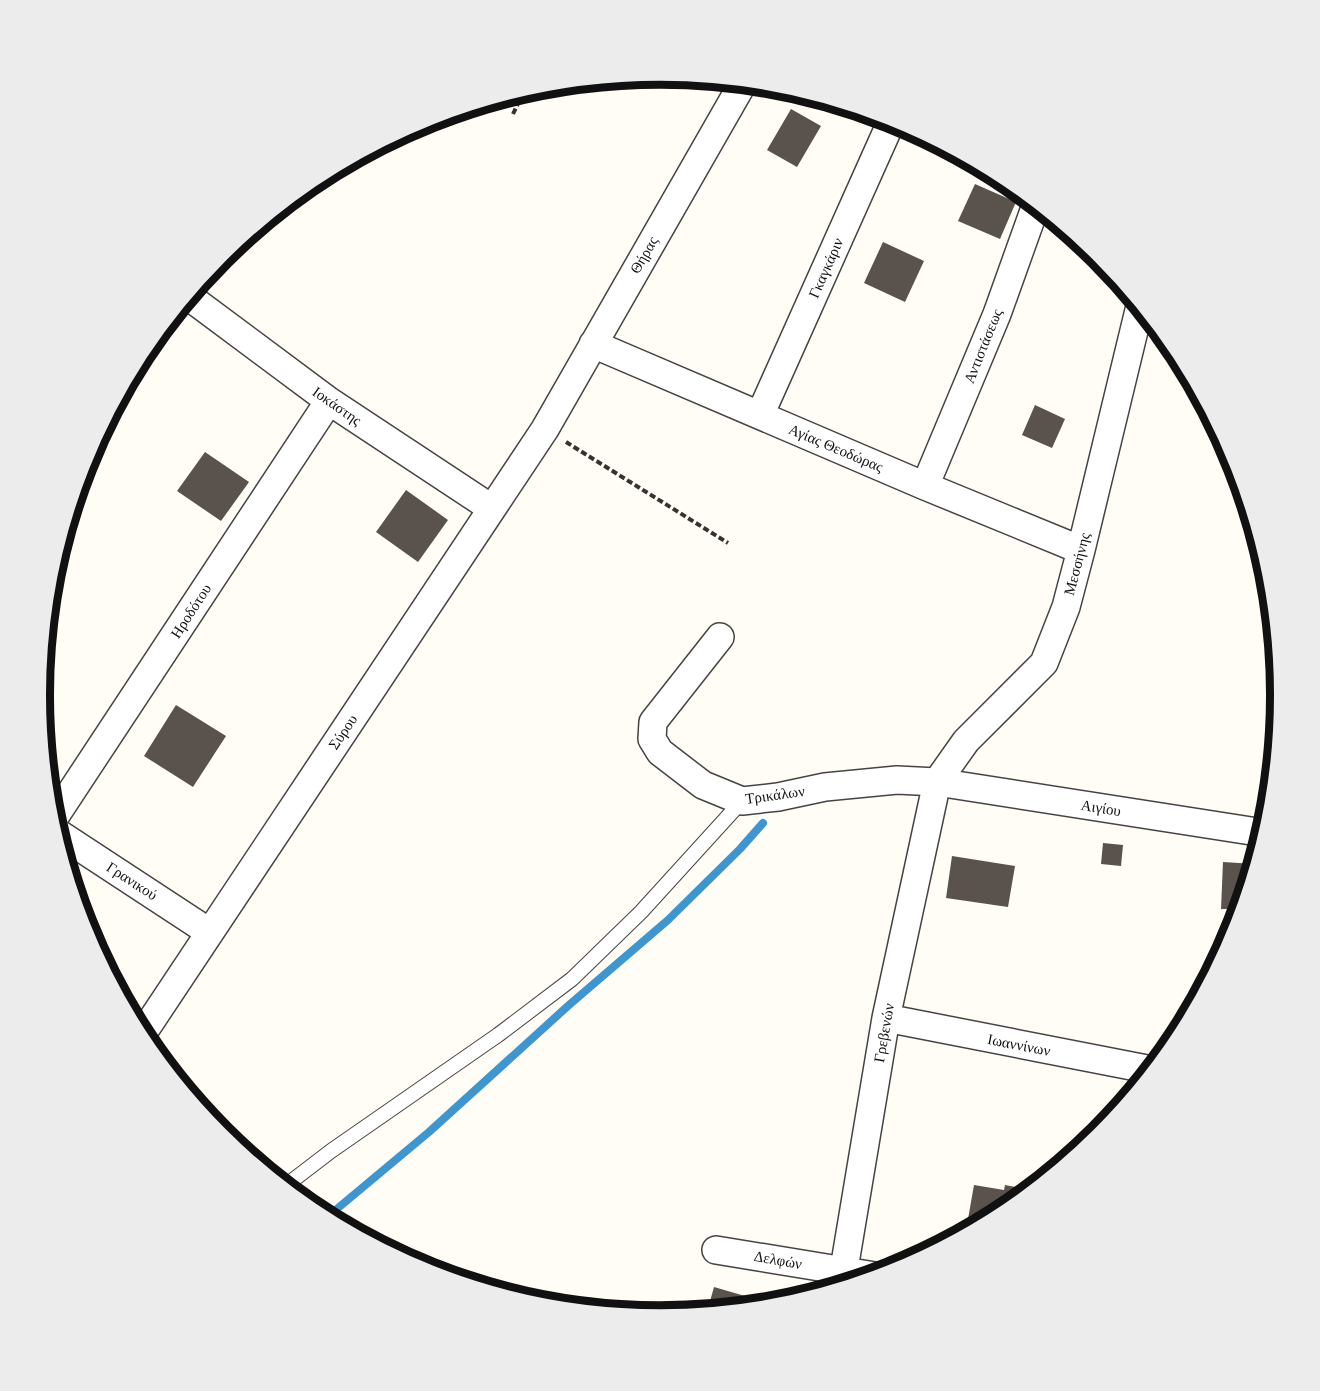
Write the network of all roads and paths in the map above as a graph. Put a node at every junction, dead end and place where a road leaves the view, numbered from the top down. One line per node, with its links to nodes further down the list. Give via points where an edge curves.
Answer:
1 (739, 90): 8 (street, Θήρας)
2 (519, 102): 3 (path)
3 (513, 114)
4 (888, 129): 10 (street, Γκαγκάριν)
5 (1033, 212): 12 (street, Αντιστάσεως, via 997,314)
6 (195, 301): 9 (street, Ιοκάστης)
7 (1138, 316): 15 (street, Μεσσήνης)
8 (593, 344): 10 (street, Αγίας Θεοδώρας); 11 (street, Θήρας)
9 (329, 401): 13 (street, Ιοκάστης); 19 (street, Ηροδότου)
10 (760, 416): 12 (street, Αγίας Θεοδώρας)
11 (545, 429): 13 (street, Σύρου); 14 (path)
12 (925, 486): 15 (street, Αγίας Θεοδώρας)
13 (491, 508): 22 (street, Σύρου)
14 (728, 543)
15 (1081, 550): 17 (street, Μεσσήνης, via 1066,608 1044,663 966,741)
16 (720, 637): 18 (street, Τρικάλων, via 653,722 652,739 660,752 703,785)
17 (937, 782): 18 (street, Τρικάλων, via 897,780 835,786); 20 (street, Αιγίου); 23 (street, Γρεβενών)
18 (742, 801): 26 (lane, via 627,926 572,979)
19 (60, 809)
20 (1255, 833)
21 (66, 838): 22 (street, Γρανικού)
22 (209, 932): 24 (street, Σύρου)
23 (886, 1018): 25 (street, Ιωαννίνων); 28 (street, Γρεβενών)
24 (147, 1027)
25 (1143, 1068)
26 (291, 1182)
27 (716, 1250): 29 (street, Δελφών)
28 (842, 1278)
29 (840, 1279)

